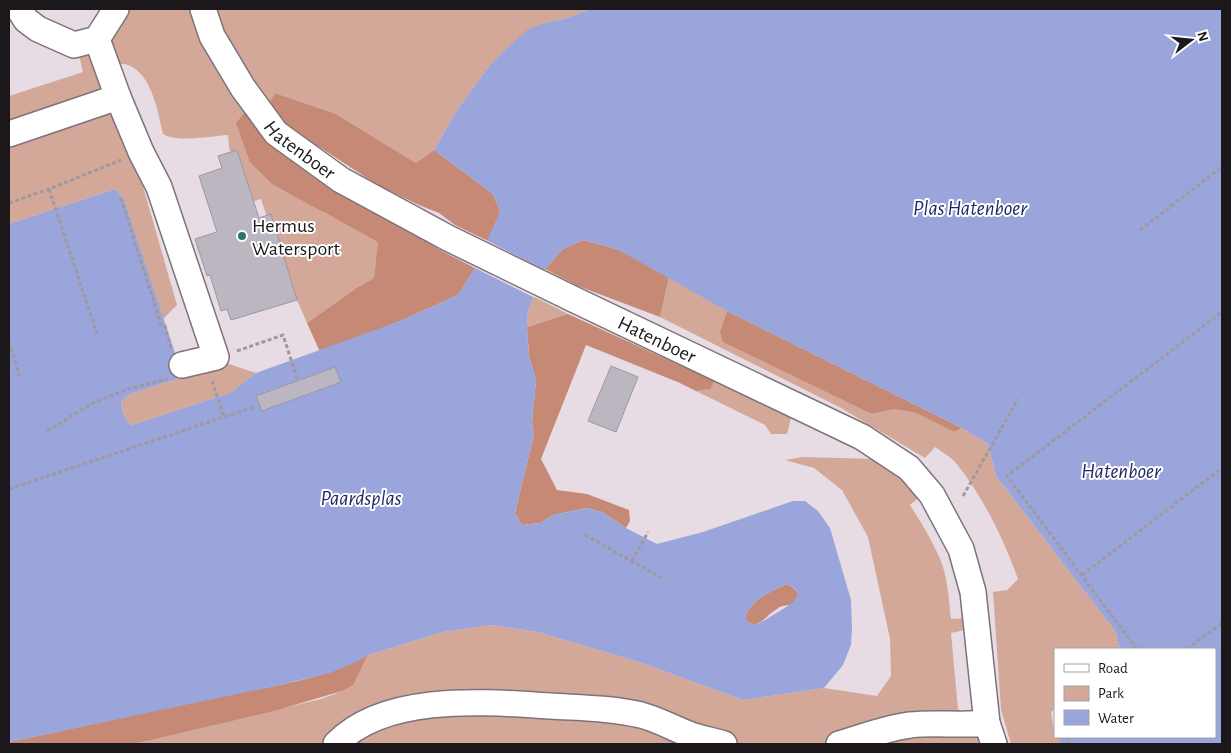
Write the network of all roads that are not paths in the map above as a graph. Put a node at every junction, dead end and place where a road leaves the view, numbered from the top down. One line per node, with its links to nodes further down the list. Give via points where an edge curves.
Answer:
1 (116, 9): 4 (street)
2 (203, 9): 8 (street, Hatenboer, via 212,36 276,134 341,180 573,300 862,438 909,468 932,495 961,549 973,592)
3 (20, 11): 4 (street, via 38,29 74,46)
4 (97, 39): 5 (street)
5 (118, 98): 6 (street); 7 (street, via 140,152 159,187 214,369)
6 (9, 134)
7 (176, 365)
8 (990, 733): 11 (street, via 970,724 911,725)
9 (336, 744): 10 (street, via 364,723 388,714 423,706 476,701 614,710 643,716)
10 (724, 744)
11 (840, 744)

